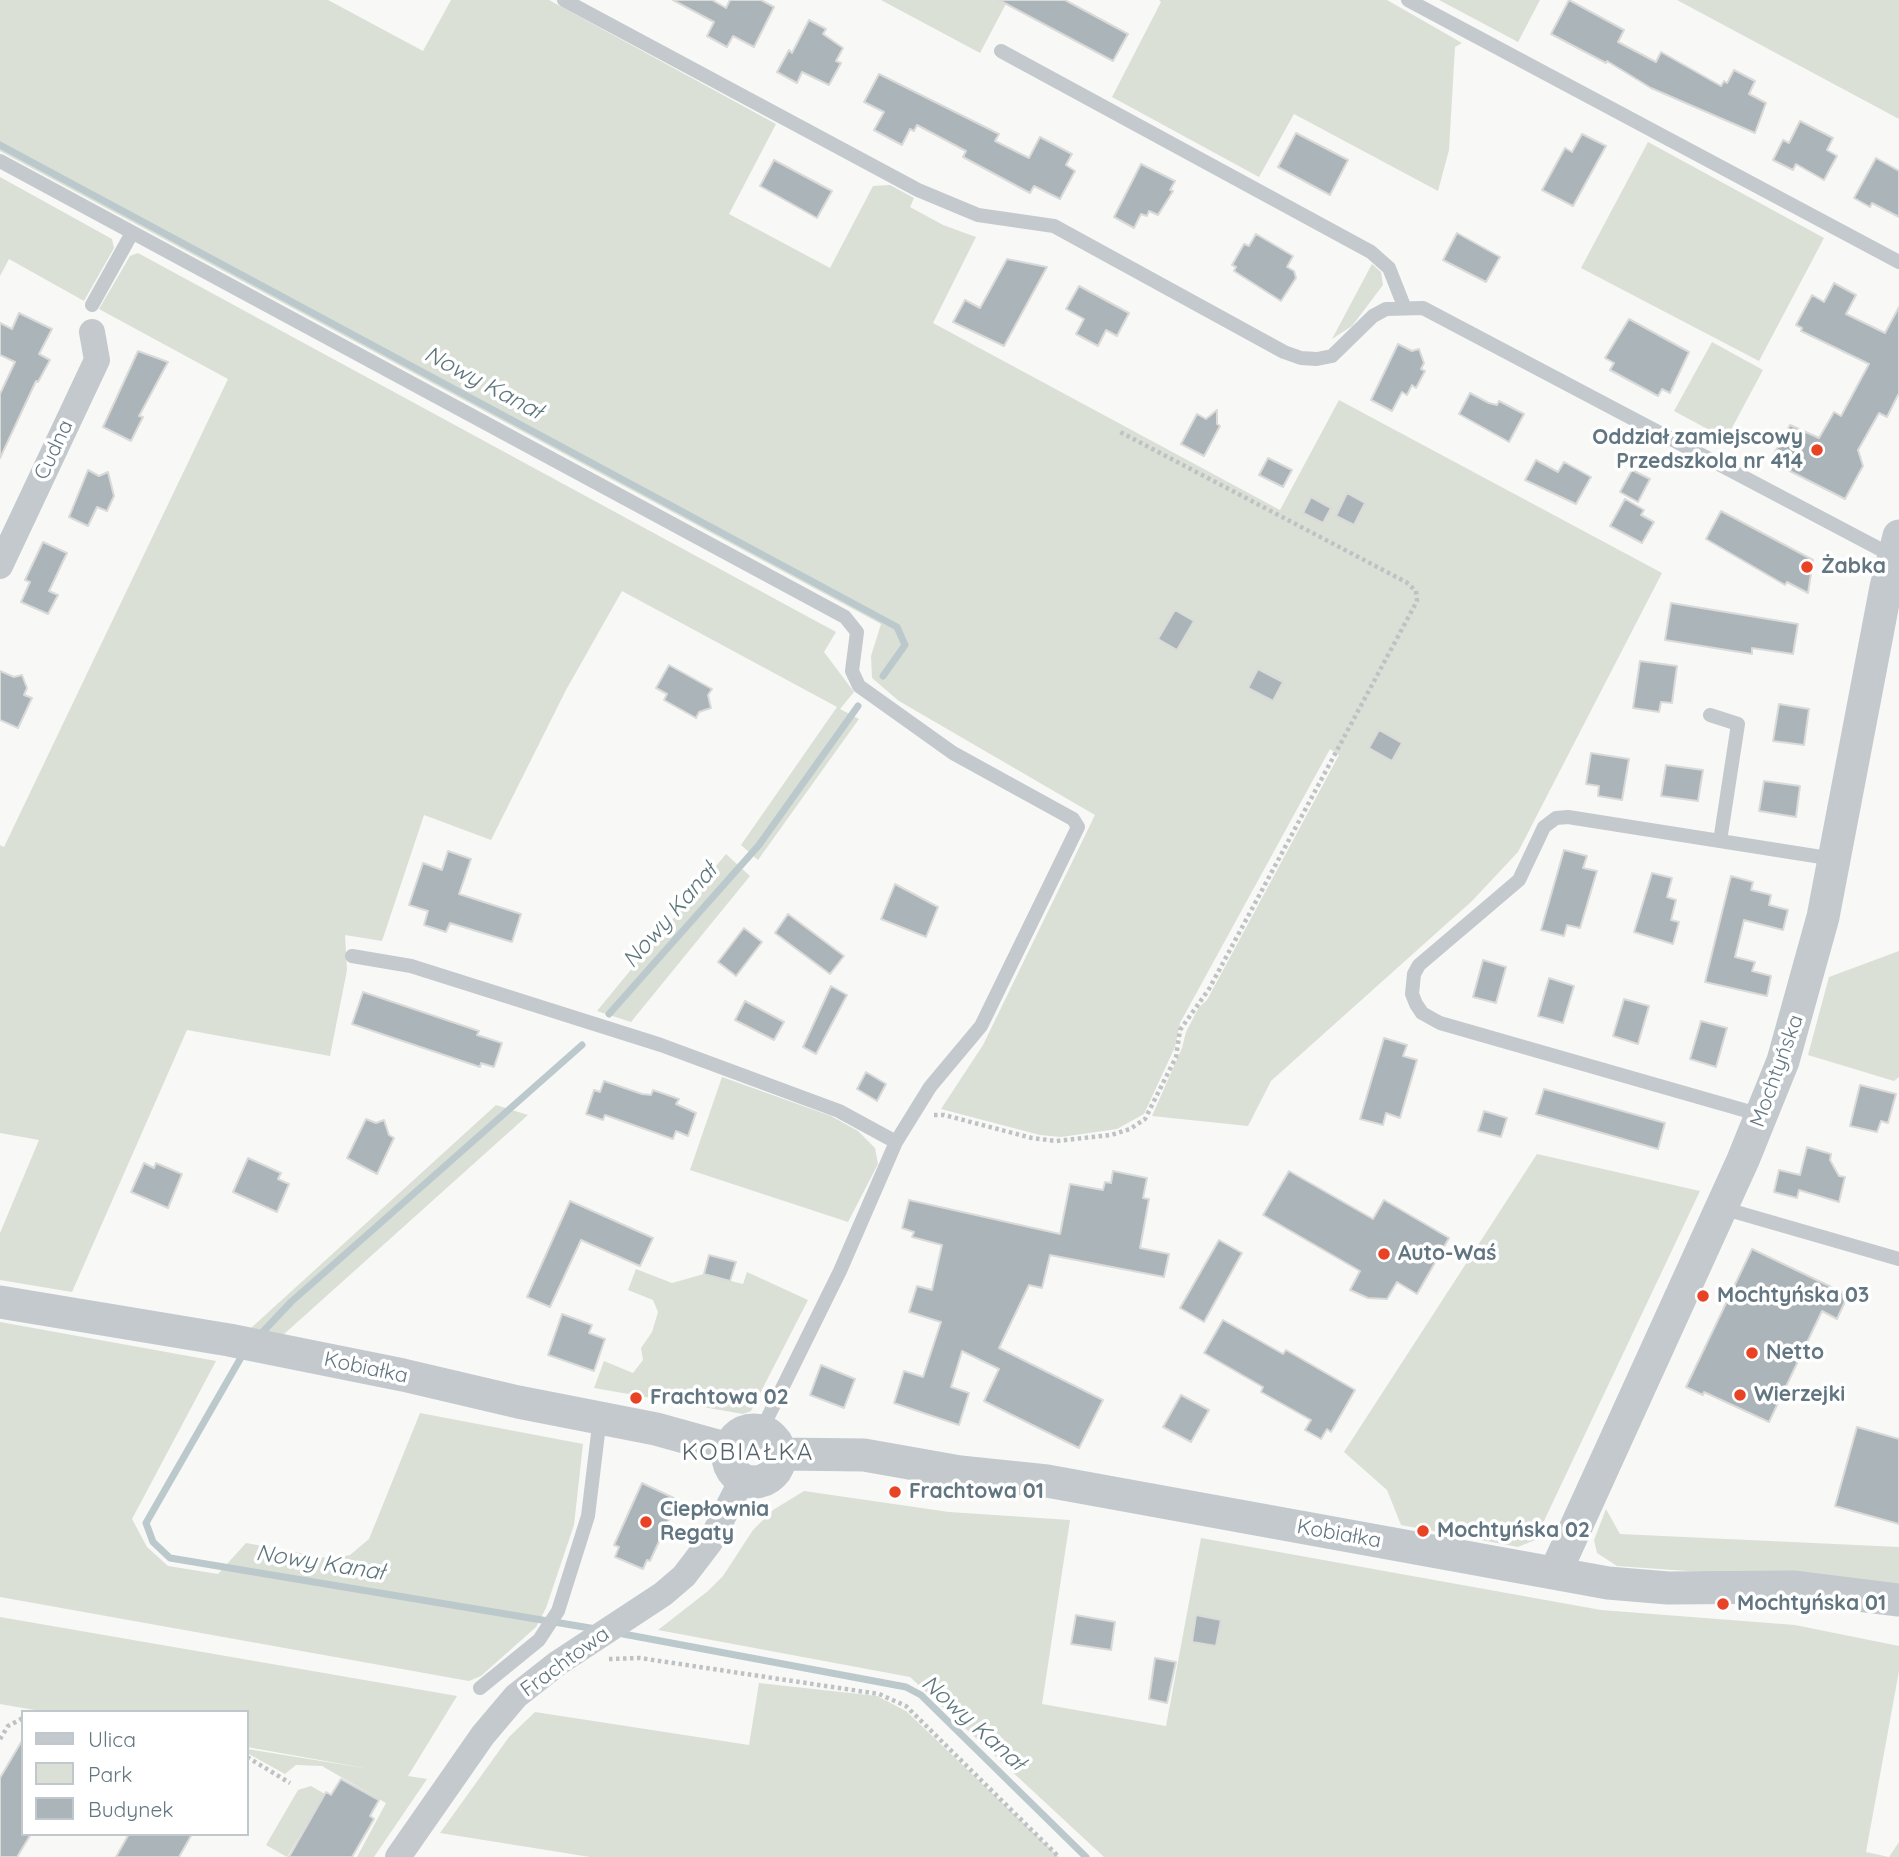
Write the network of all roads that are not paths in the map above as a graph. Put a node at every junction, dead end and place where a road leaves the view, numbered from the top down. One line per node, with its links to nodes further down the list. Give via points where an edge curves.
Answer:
1 (565, 0): 8 (lane, via 918,190 978,215 1054,226 1284,352 1301,358 1332,356 1373,316)
2 (1408, 0): 6 (lane)
3 (1001, 51): 8 (lane, via 1371,252 1389,268)
4 (0, 161): 5 (lane)
5 (132, 233): 7 (lane); 17 (lane, via 845,617 857,632 852,671 859,686 953,753 1073,819 1077,835 982,1026 930,1087)
6 (1899, 262)
7 (92, 305)
8 (1404, 306): 10 (lane, via 1423,308)
9 (92, 332): 11 (street, Cudna, via 97,360)
10 (1896, 546): 14 (street, Mochtyńska)
11 (0, 566)
12 (1710, 715): 13 (lane, via 1738,724)
13 (1720, 841): 14 (lane); 16 (lane, via 1556,818 1544,827 1519,880 1419,965 1412,995 1422,1013 1440,1023)
14 (1835, 860): 16 (street, Mochtyńska, via 1798,1015)
15 (352, 956): 17 (lane, via 411,966 661,1045 839,1111)
16 (1762, 1115): 18 (street, Mochtyńska)
17 (895, 1142): 22 (lane)
18 (1722, 1208): 19 (lane); 25 (street, Mochtyńska)
19 (1899, 1259)
20 (0, 1302): 21 (street, Kobiałka, via 229,1340)
21 (600, 1418): 23 (street, Kobiałka); 27 (lane, via 588,1516 558,1611 539,1640)
22 (770, 1442): 23 (street, via 741,1433); 24 (street, via 774,1473 757,1483); 25 (street, Kobiałka, via 1047,1482)
23 (728, 1449): 24 (street, via 730,1469)
24 (742, 1480): 28 (street, Frachtowa, via 692,1567 663,1594 558,1662 500,1714)
25 (1555, 1573): 26 (street, Kobiałka, via 1640,1587 1793,1587)
26 (1899, 1600)
27 (480, 1688)
28 (398, 1857)

